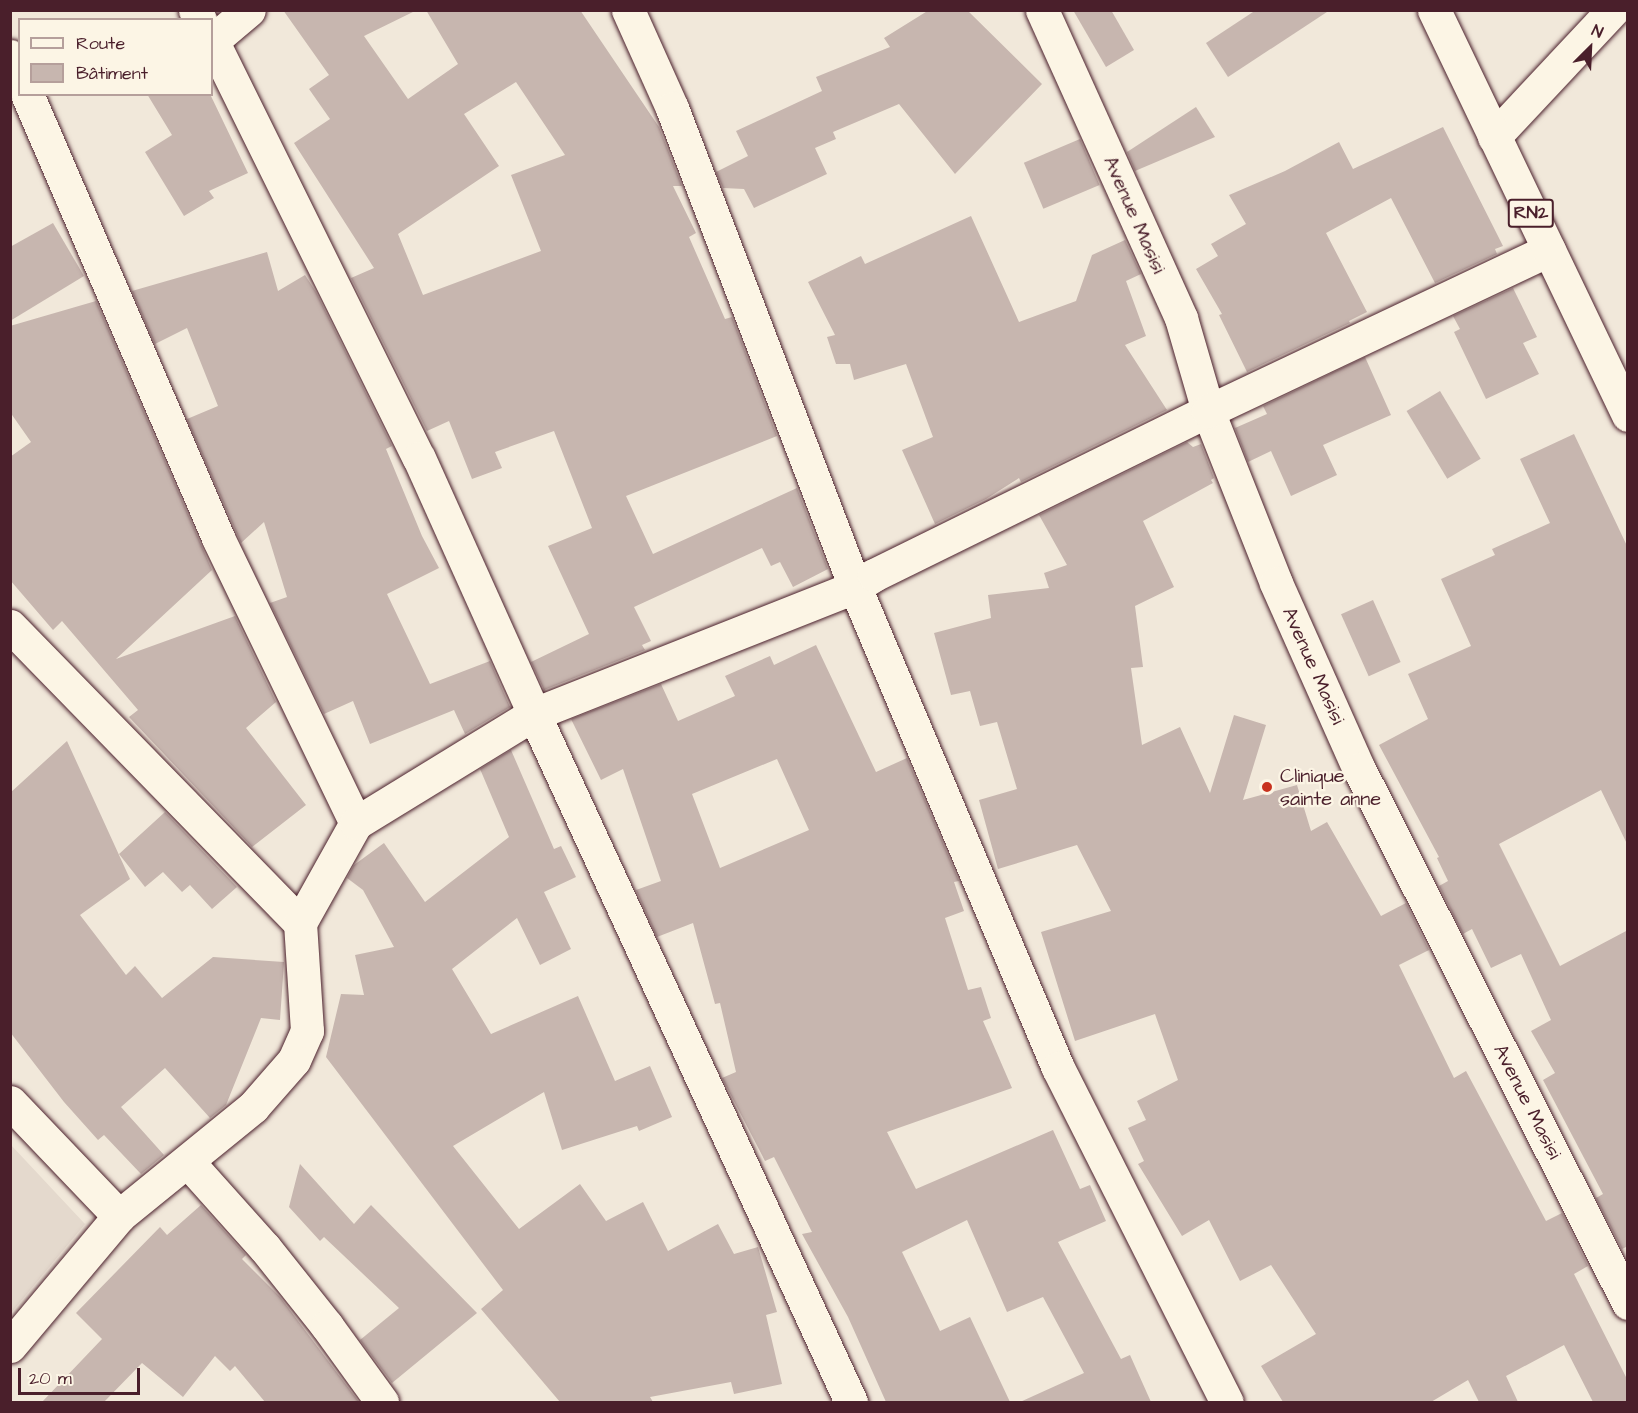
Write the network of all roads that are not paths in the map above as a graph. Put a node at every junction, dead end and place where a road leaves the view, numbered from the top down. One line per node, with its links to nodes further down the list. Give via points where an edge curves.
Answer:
1 (249, 10): 6 (main road)
2 (628, 10): 15 (main road, via 672,108)
3 (1042, 10): 13 (main road, Avenue Masisi, via 1180,318)
4 (1434, 10): 11 (main road, RN2)
5 (1613, 10): 11 (main road)
6 (213, 40)
7 (213, 43): 17 (main road, via 419,458)
8 (10, 56): 9 (main road)
9 (18, 73)
10 (28, 96): 18 (main road, via 218,538)
11 (1494, 137): 12 (main road, RN2)
12 (1549, 250): 13 (main road); 14 (main road, RN2)
13 (1208, 411): 15 (main road); 23 (main road, Avenue Masisi, via 1276,583 1359,769)
14 (1628, 415)
15 (855, 587): 17 (main road); 27 (main road, via 1058,1068)
16 (10, 626): 19 (main road)
17 (534, 714): 18 (main road); 26 (main road)
18 (356, 823): 19 (main road)
19 (300, 923): 21 (main road, via 307,1031 294,1060 253,1107)
20 (10, 1102): 22 (main road)
21 (188, 1162): 22 (main road); 25 (main road, via 265,1248)
22 (119, 1216): 24 (main road)
23 (1628, 1303)
24 (10, 1346)
25 (382, 1402)
26 (851, 1402)
27 (1227, 1402)

